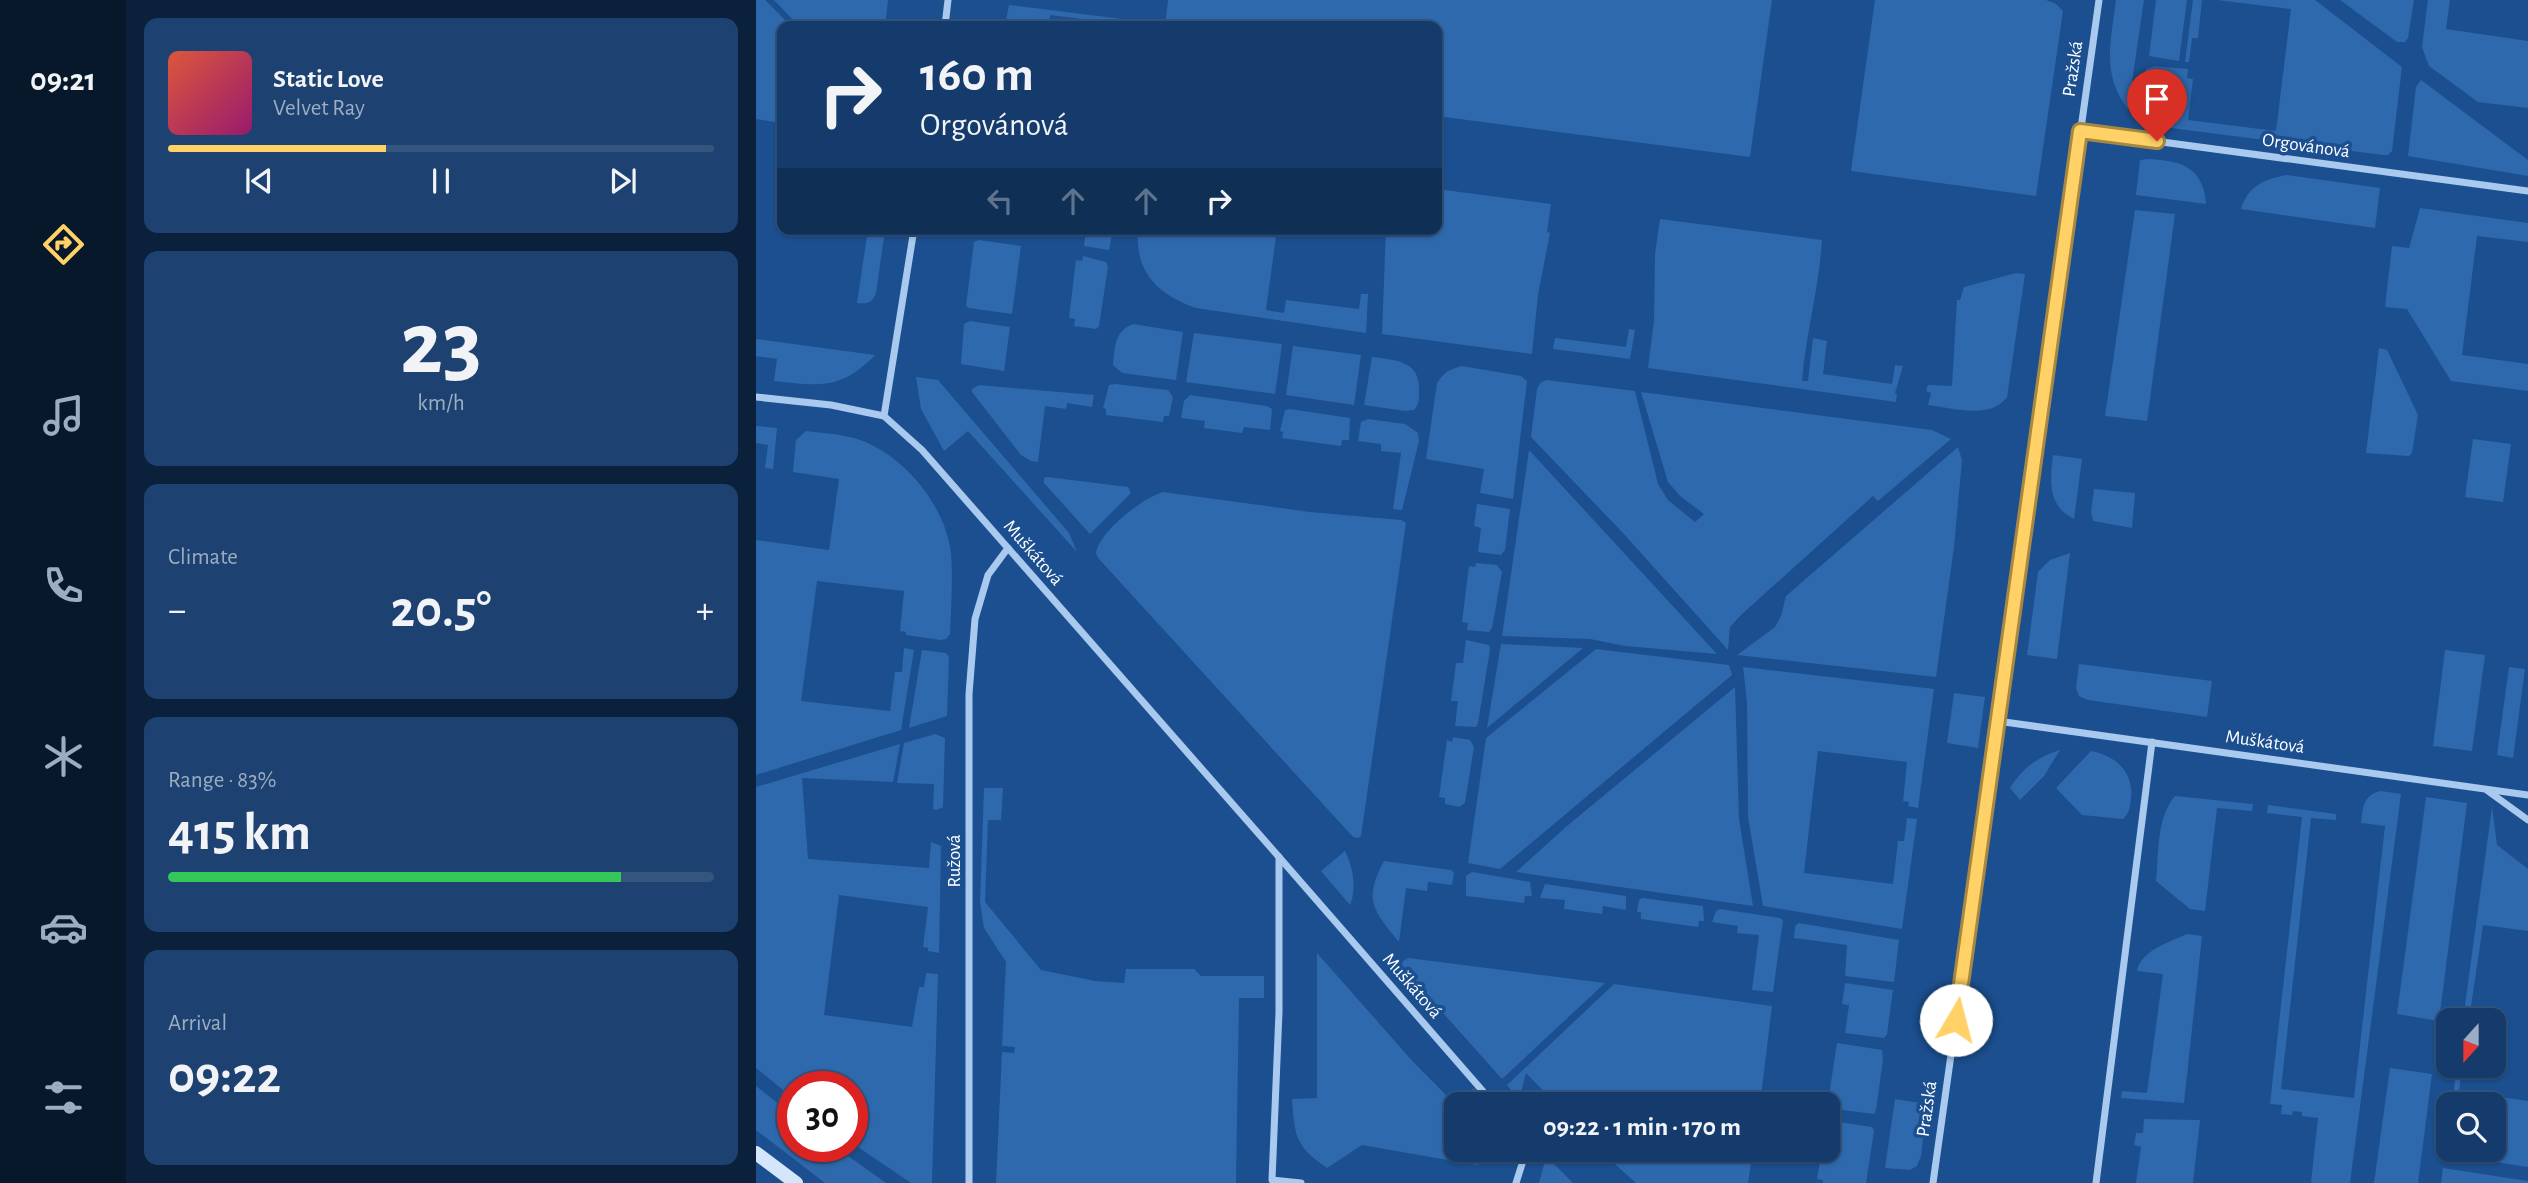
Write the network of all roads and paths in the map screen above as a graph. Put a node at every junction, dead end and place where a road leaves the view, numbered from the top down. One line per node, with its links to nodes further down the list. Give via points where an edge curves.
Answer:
1 (948, 0): 3 (street)
2 (2099, 0): 4 (street, Pražská)
3 (946, 21)
4 (2080, 131): 5 (street, Orgovánová); 10 (street, Pražská)
5 (2528, 191)
6 (913, 235): 8 (street)
7 (756, 397): 8 (street)
8 (884, 416): 9 (street, Muškátová, via 922,450)
9 (1008, 548): 15 (street, Muškátová); 20 (street, Ružová, via 988,575 975,618 969,694)
10 (1997, 721): 11 (street, Muškátová); 23 (street, Pražská)
11 (2152, 742): 12 (street, Muškátová); 24 (street)
12 (2485, 789): 13 (street, Muškátová); 14 (street)
13 (2528, 795)
14 (2528, 820)
15 (1279, 857): 16 (street, Muškátová); 21 (street, via 1272,1180)
16 (1484, 1092)
17 (756, 1153): 19 (street)
18 (1522, 1162): 22 (street)
19 (796, 1183)
20 (969, 1183)
21 (1301, 1183)
22 (1516, 1183)
23 (1933, 1183)
24 (2096, 1183)

